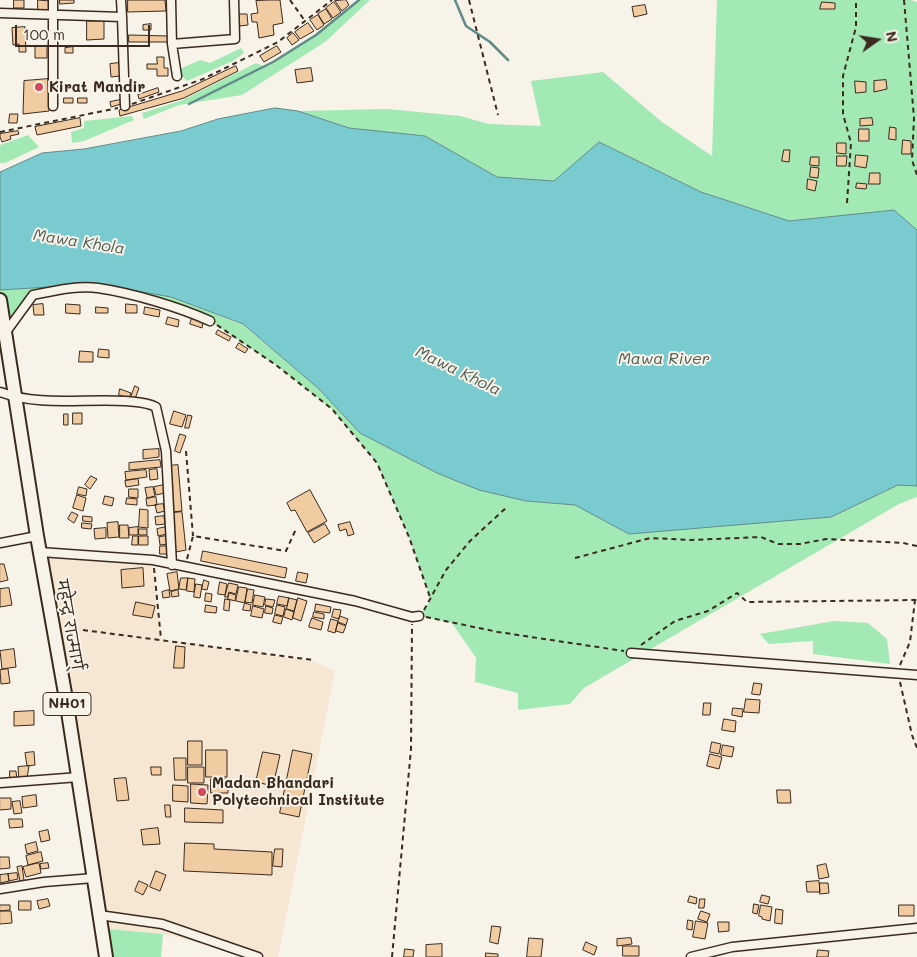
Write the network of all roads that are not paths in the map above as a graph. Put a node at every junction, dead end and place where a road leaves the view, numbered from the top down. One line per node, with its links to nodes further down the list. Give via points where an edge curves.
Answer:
1 (53, 0): 6 (street)
2 (122, 0): 7 (street)
3 (172, 0): 8 (street)
4 (234, 0): 8 (street, via 235,39)
5 (0, 13): 6 (street)
6 (53, 15): 7 (street); 10 (street)
7 (122, 17): 11 (street)
8 (172, 44): 9 (street)
9 (177, 76)
10 (52, 106)
11 (125, 106)
12 (0, 300): 14 (highway, महेन्द्र राज्मार्ग् / NH01)
13 (210, 321): 14 (street, via 173,306 97,288 33,295)
14 (5, 327): 16 (highway, महेन्द्र राज्मार्ग् / NH01)
15 (0, 392): 16 (street)
16 (16, 398): 17 (highway, महेन्द्र राज्मार्ग् / NH01); 20 (street, via 111,400 156,407 166,451)
17 (37, 536): 18 (street); 19 (highway, महेन्द्र राज्मार्ग् / NH01)
18 (0, 543)
19 (40, 552): 20 (street, via 153,560); 24 (highway, महेन्द्र राज्मार्ग् / NH01)
20 (172, 565): 21 (street)
21 (416, 616)
22 (631, 653): 23 (street)
23 (917, 675)
24 (79, 777): 25 (street); 26 (highway, महेन्द्र राज्मार्ग् / NH01)
25 (0, 783)
26 (94, 878): 27 (street); 28 (highway, महेन्द्र राज्मार्ग् / NH01)
27 (0, 890)
28 (99, 915): 30 (highway, महेन्द्र राज्मार्ग् / NH01); 31 (street, via 162,924)
29 (917, 928): 32 (street, via 732,947)
30 (106, 957)
31 (258, 957)
32 (691, 957)

